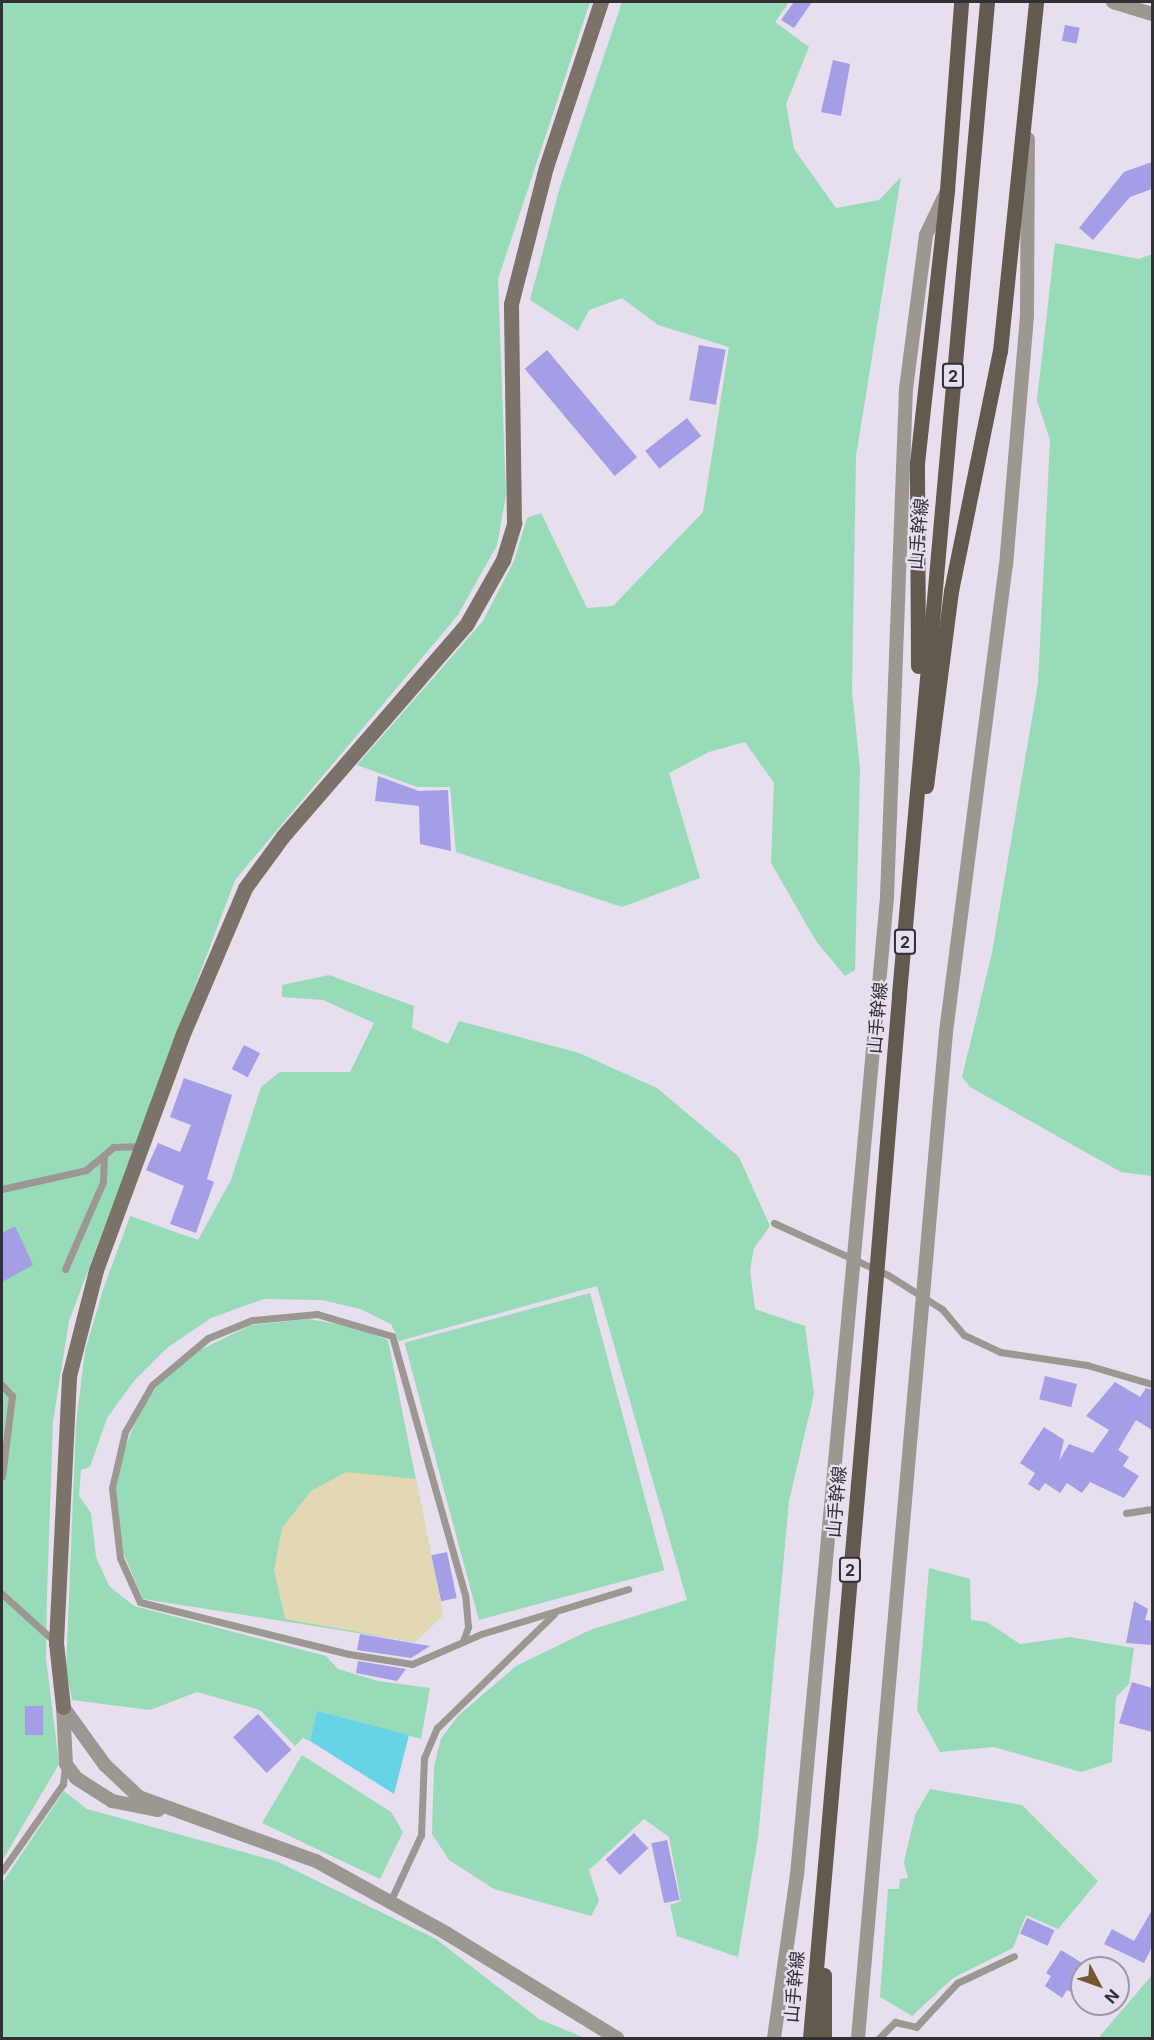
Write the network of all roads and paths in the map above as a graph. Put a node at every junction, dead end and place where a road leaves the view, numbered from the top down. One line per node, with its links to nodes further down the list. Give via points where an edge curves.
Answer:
1 (601, 2): 11 (street, via 546,167 511,304 514,523 503,560 466,625 283,836 245,888)
2 (961, 2): 8 (main road)
3 (987, 2): 9 (main road, 山手幹線 / 2)
4 (1036, 2): 7 (main road)
5 (1113, 2): 6 (street)
6 (1152, 14)
7 (1027, 112): 10 (main road, via 1000,351 951,591); 17 (street, via 1027,315 1006,566 992,704 958,920)
8 (947, 190): 9 (main road, via 917,463); 15 (street, via 926,235 906,389 891,833)
9 (919, 750): 10 (main road, 山手幹線 / 2)
10 (912, 890): 31 (main road, 山手幹線 / 2, bridge, via 899,994)
11 (142, 1146): 12 (lane, via 113,1147); 27 (street, via 96,1270 69,1376)
12 (104, 1155): 13 (lane, via 86,1170); 16 (lane, via 103,1182)
13 (2, 1190)
14 (774, 1224): 15 (lane)
15 (854, 1260): 17 (lane, via 888,1275); 37 (street, via 797,1875)
16 (65, 1269)
17 (922, 1300): 18 (lane, via 942,1309 964,1335 1000,1353 1087,1365); 41 (street)
18 (1152, 1383)
19 (2, 1385): 20 (lane, via 12,1396)
20 (2, 1476)
21 (1152, 1509): 22 (lane)
22 (1126, 1513)
23 (628, 1589): 25 (lane)
24 (2, 1594): 27 (lane)
25 (554, 1613): 26 (lane); 33 (lane, via 437,1728 424,1758 421,1834)
26 (463, 1641): 26 (lane, via 430,1660 393,1663 140,1602 120,1558 112,1488 126,1432 152,1385 208,1338 252,1320 317,1314 392,1336 465,1595 468,1627)
27 (56, 1643): 28 (street)
28 (63, 1707): 29 (street); 30 (street, via 105,1764 139,1797)
29 (66, 1764): 30 (street, via 91,1792 150,1811); 32 (lane, via 63,1784)
30 (163, 1809): 33 (street, via 288,1849)
31 (826, 1852): 34 (main road, 山手幹線 / 2); 40 (main road)
32 (2, 1871)
33 (390, 1902): 36 (street)
34 (817, 1954): 38 (main road); 39 (main road, 山手幹線 / 2)
35 (1014, 1956): 42 (lane, via 957,1983 916,2026 895,2022)
36 (617, 2038)
37 (774, 2038)
38 (801, 2038)
39 (810, 2038)
40 (824, 2038)
41 (858, 2038)
42 (879, 2038)

